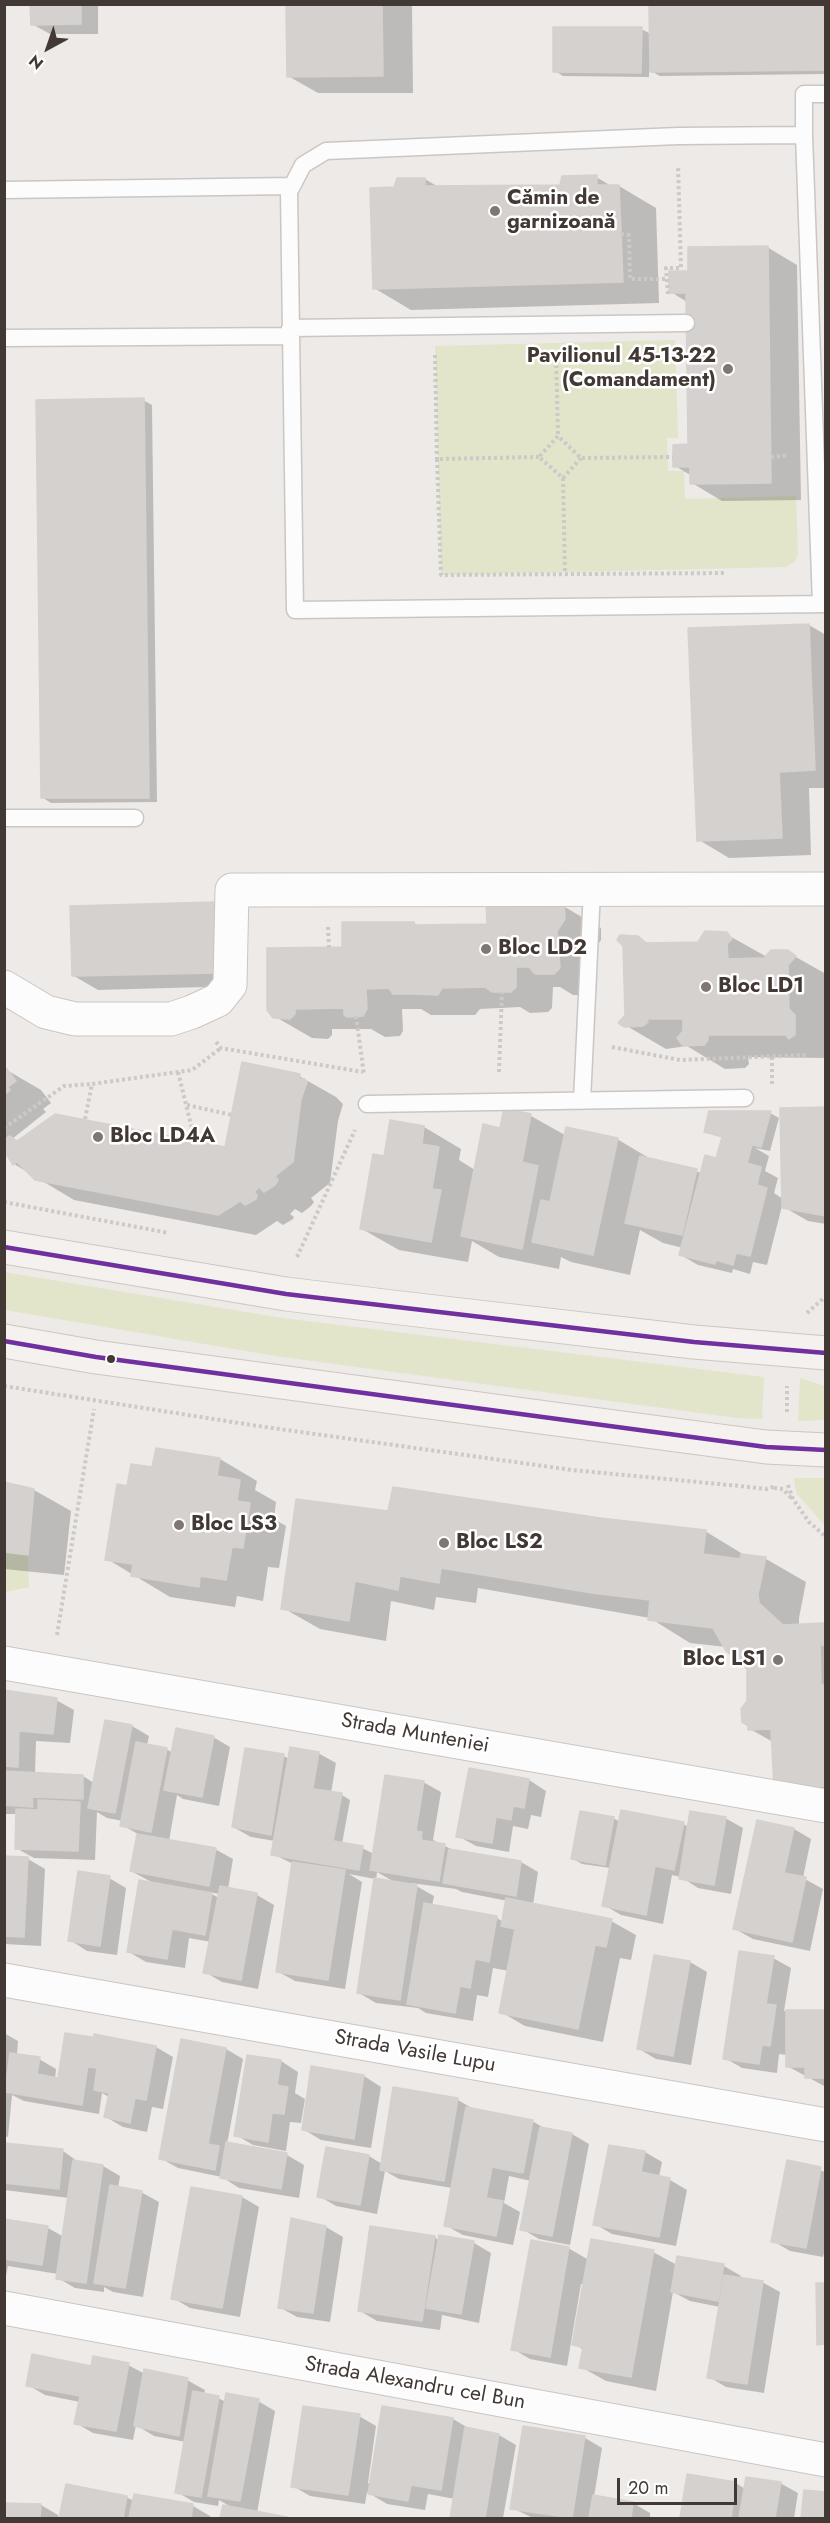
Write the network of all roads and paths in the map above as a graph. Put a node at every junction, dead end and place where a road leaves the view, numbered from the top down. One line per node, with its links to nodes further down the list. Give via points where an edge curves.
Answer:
1 (825, 94): 2 (lane, via 804,94)
2 (804, 135): 3 (lane, via 678,136 326,151 303,165); 20 (lane)
3 (292, 186): 4 (lane); 8 (lane)
4 (4, 189)
5 (621, 234): 6 (path, via 629,235 630,279)
6 (666, 279)
7 (686, 323): 8 (lane)
8 (291, 332): 9 (lane); 20 (lane, via 295,610)
9 (4, 338)
10 (435, 346): 16 (path)
11 (784, 456): 14 (path)
12 (539, 457): 15 (path, via 558,436); 16 (path); 17 (path)
13 (673, 457): 15 (path)
14 (771, 457)
15 (581, 458): 17 (path)
16 (437, 459): 18 (path, via 441,575)
17 (563, 478): 18 (path)
18 (565, 573): 19 (path)
19 (729, 573)
20 (823, 604)
21 (4, 818): 22 (lane)
22 (135, 818)
23 (825, 889): 24 (street)
24 (592, 890): 27 (street, via 232,891 230,985 218,1000); 38 (lane)
25 (4, 987): 27 (street, via 46,1012 75,1019 171,1020)
26 (502, 992): 39 (path)
27 (192, 1012): 30 (path)
28 (356, 1016): 34 (path)
29 (610, 1046): 32 (path, via 680,1060)
30 (221, 1048): 33 (path, via 192,1070); 34 (path)
31 (808, 1055): 32 (path)
32 (772, 1057): 36 (path)
33 (178, 1072): 35 (path); 41 (path)
34 (363, 1072): 40 (path)
35 (92, 1084): 43 (path); 44 (path, via 64,1086)
36 (772, 1087)
37 (746, 1098): 38 (lane)
38 (582, 1101): 39 (lane)
39 (498, 1102): 40 (lane)
40 (367, 1104): 50 (path)
41 (187, 1105): 42 (path); 45 (path)
42 (232, 1115)
43 (85, 1119)
44 (4, 1128)
45 (195, 1141)
46 (4, 1202): 47 (path)
47 (180, 1236)
48 (4, 1247): 55 (main road, via 298,1295)
49 (285, 1256): 50 (path)
50 (297, 1258): 51 (path)
51 (309, 1259)
52 (825, 1296): 53 (path, via 809,1312)
53 (800, 1314)
54 (4, 1341): 60 (main road)
55 (789, 1351): 56 (main road); 60 (path)
56 (825, 1353)
57 (4, 1386): 61 (path, via 549,1467)
58 (94, 1409): 66 (path)
59 (825, 1450): 60 (main road)
60 (786, 1464): 63 (path)
61 (740, 1486)
62 (773, 1488): 63 (path, via 783,1489)
63 (793, 1499): 64 (path)
64 (825, 1537)
65 (4, 1663): 66 (street, Strada Munteniei)
66 (52, 1671): 67 (street, Strada Munteniei)
67 (825, 1806)
68 (4, 1980): 69 (street, Strada Vasile Lupu)
69 (825, 2125)
70 (4, 2308): 71 (street, Strada Alexandru cel Bun)
71 (825, 2460)

